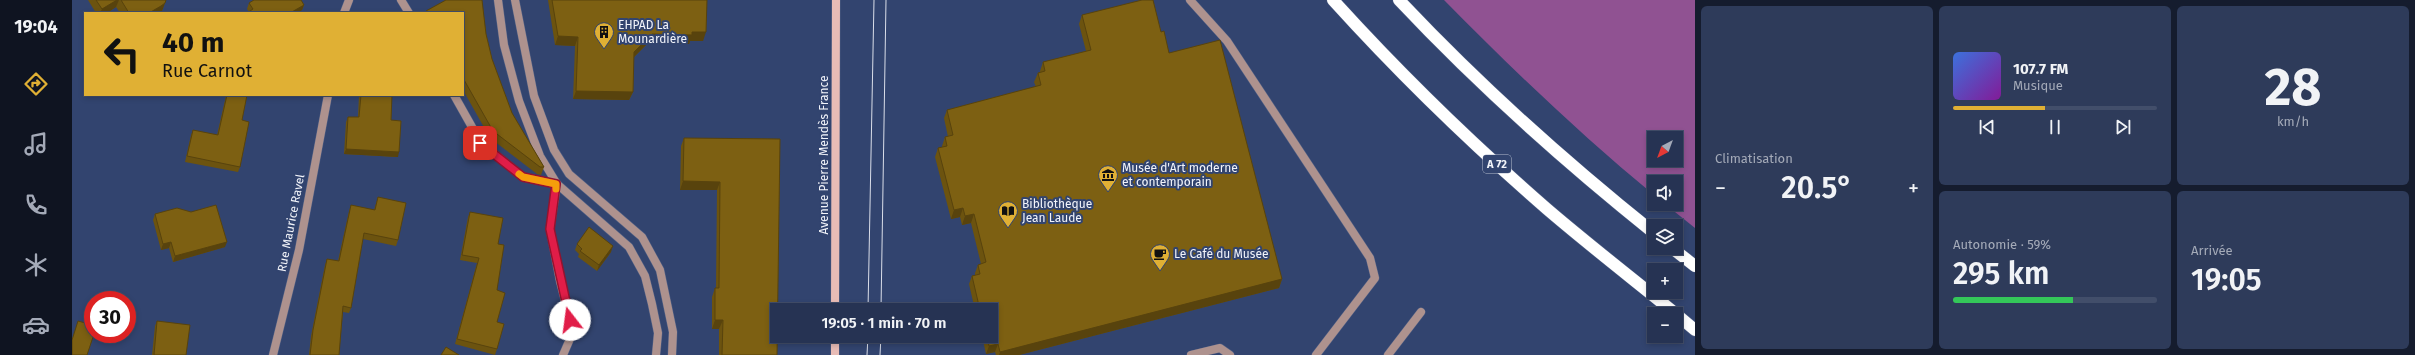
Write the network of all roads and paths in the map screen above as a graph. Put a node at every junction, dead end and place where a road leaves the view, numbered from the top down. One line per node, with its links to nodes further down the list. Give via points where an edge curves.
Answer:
1 (349, 0): 9 (street)
2 (401, 0): 10 (street)
3 (498, 0): 13 (street, via 504,45 519,101 540,156)
4 (515, 0): 26 (street, via 534,96 554,150 569,174 642,237 660,270 673,332)
5 (836, 0): 17 (main road, Avenue Pierre Mendès France)
6 (1190, 0): 30 (street, via 1227,41 1370,258 1375,278)
7 (1332, 0): 18 (highway, A 72, via 1390,62 1488,156 1548,210)
8 (1399, 0): 14 (highway, via 1457,62)
9 (344, 12)
10 (408, 12)
11 (328, 96): 23 (street, Rue Maurice Ravel, via 299,250)
12 (455, 96): 13 (street, via 480,143 523,177)
13 (556, 184): 24 (street, via 550,229 573,332); 25 (street, via 629,247 645,276 658,333)
14 (1647, 227)
15 (1681, 255): 16 (highway)
16 (1695, 266)
17 (835, 303)
18 (1667, 307)
19 (1421, 312): 31 (street)
20 (1683, 320): 21 (highway, A 72)
21 (1695, 330)
22 (835, 343): 27 (main road)
23 (273, 355)
24 (563, 355)
25 (656, 355)
26 (672, 355)
27 (835, 355)
28 (1191, 355): 29 (street, via 1220,348)
29 (1230, 355)
30 (1316, 355)
31 (1388, 355)

